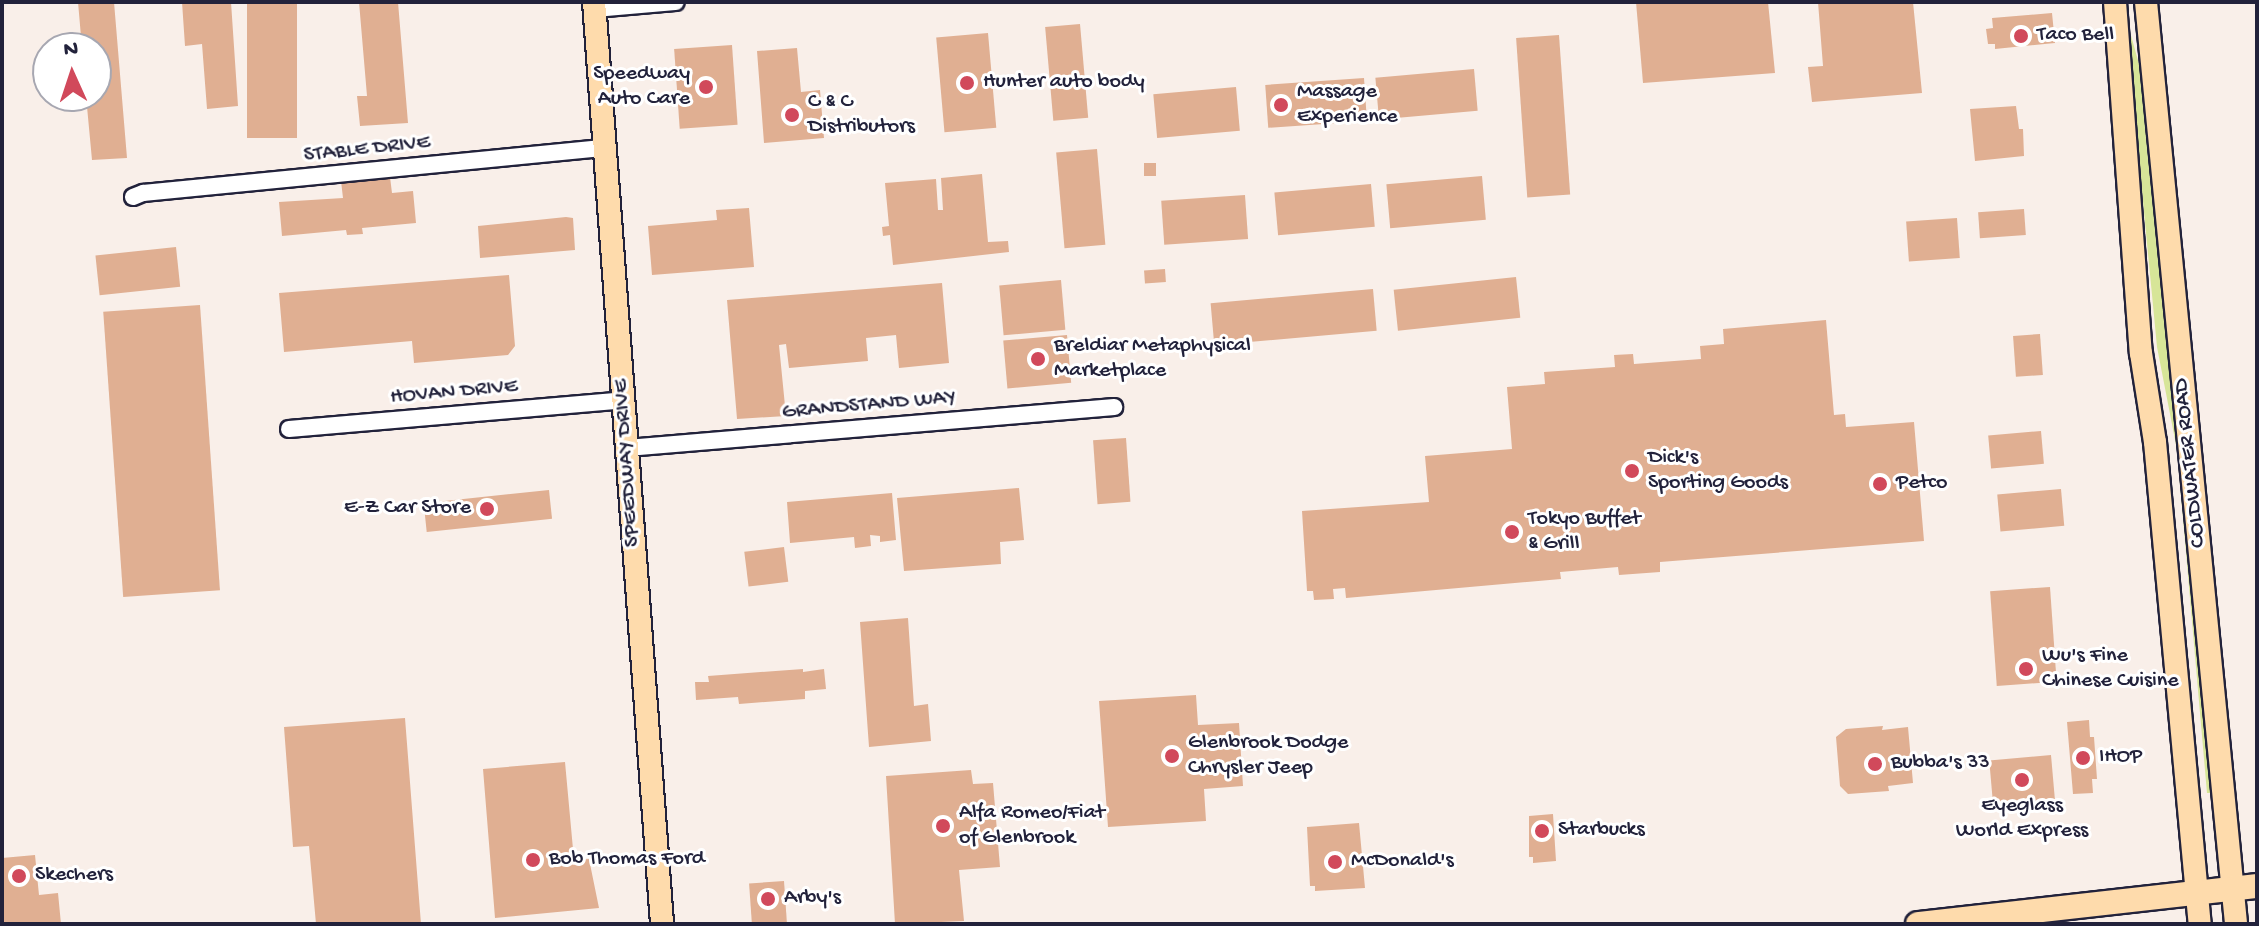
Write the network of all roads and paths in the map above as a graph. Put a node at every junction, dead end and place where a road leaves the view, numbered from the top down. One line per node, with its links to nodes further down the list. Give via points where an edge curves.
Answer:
1 (676, 2): 5 (street)
2 (2115, 2): 14 (main road, COLDWATER ROAD, via 2141,353 2155,442)
3 (2130, 2): 6 (main road, via 2141,41)
4 (2146, 2): 6 (main road, COLDWATER ROAD)
5 (594, 6): 7 (main road, SPEEDWAY DRIVE)
6 (2150, 47): 13 (main road, COLDWATER ROAD)
7 (605, 148): 8 (street, STABLE DRIVE); 9 (main road, SPEEDWAY DRIVE)
8 (133, 197)
9 (624, 400): 11 (street, HOVAN DRIVE); 12 (main road, SPEEDWAY DRIVE)
10 (1114, 407): 12 (street, GRANDSTAND WAY)
11 (289, 429)
12 (627, 448): 15 (main road, SPEEDWAY DRIVE)
13 (2245, 887): 14 (highway); 18 (main road, COLDWATER ROAD)
14 (2195, 892): 16 (highway); 17 (main road, COLDWATER ROAD)
15 (662, 924)
16 (1918, 924)
17 (2200, 924)
18 (2236, 924)

